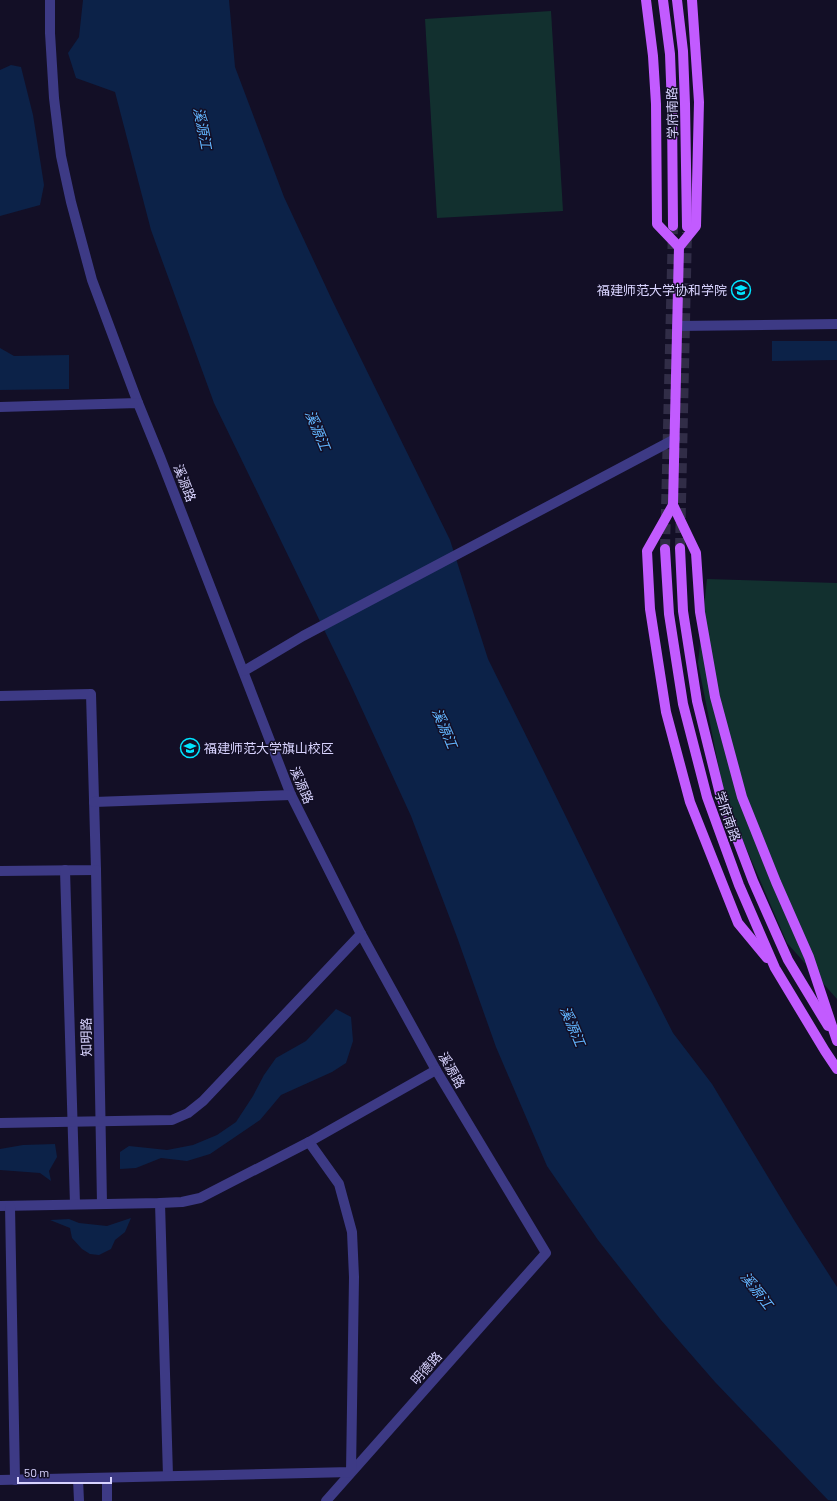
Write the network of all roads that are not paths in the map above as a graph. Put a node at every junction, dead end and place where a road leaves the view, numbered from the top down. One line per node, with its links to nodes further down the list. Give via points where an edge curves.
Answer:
1 (50, 0): 11 (street, 溪源路, via 54,98 61,156 71,202 92,280)
2 (646, 0): 8 (main road, via 656,104 657,224)
3 (663, 0): 6 (main road, 学府南路, via 671,76)
4 (677, 0): 7 (main road, 学府南路, via 683,51)
5 (692, 0): 8 (main road, via 698,102 696,226)
6 (673, 226)
7 (687, 227)
8 (679, 247): 10 (main road)
9 (837, 324): 10 (street)
10 (677, 326): 13 (main road)
11 (138, 403): 12 (street); 17 (street, 溪源路)
12 (0, 407)
13 (675, 439): 14 (main road); 17 (street)
14 (673, 505): 25 (main road, via 647,551 650,608 666,712 690,802 738,923); 26 (main road, via 696,553 700,612 715,697 742,798 809,957)
15 (665, 548): 25 (main road, 学府南路, via 669,614 683,704 707,797 739,885)
16 (680, 548): 26 (main road, 学府南路, via 683,611 697,701 720,794 753,880 788,960)
17 (244, 670): 19 (street, 溪源路)
18 (0, 696): 20 (street, 知明路, via 91,694)
19 (291, 795): 20 (street); 24 (street, 溪源路)
20 (94, 802): 22 (street, 知明路)
21 (65, 870): 22 (street); 23 (street); 29 (street, 知明路)
22 (96, 870): 30 (street, 知明路)
23 (0, 871)
24 (360, 934): 28 (street, 溪源路); 30 (street, via 203,1101 188,1113 172,1120)
25 (775, 968): 27 (main road, 学府南路)
26 (837, 1041)
27 (837, 1069)
28 (436, 1070): 32 (street); 38 (street, 溪源路)
29 (72, 1122): 30 (street); 31 (street); 34 (street, 知明路)
30 (101, 1122): 35 (street, 知明路)
31 (0, 1123)
32 (309, 1142): 33 (street, via 200,1198); 39 (street, via 339,1184 352,1232 354,1277)
33 (160, 1203): 35 (street); 40 (street)
34 (75, 1204): 35 (street); 37 (street)
35 (102, 1204)
36 (0, 1206): 37 (street)
37 (10, 1206): 44 (street)
38 (546, 1253): 39 (street, 明德路)
39 (351, 1472): 40 (street); 47 (street, 明德路)
40 (168, 1476): 41 (street)
41 (106, 1478): 42 (street); 46 (street)
42 (78, 1479): 44 (street); 45 (street)
43 (0, 1480): 44 (street)
44 (15, 1480)
45 (79, 1501)
46 (107, 1501)
47 (326, 1501)

